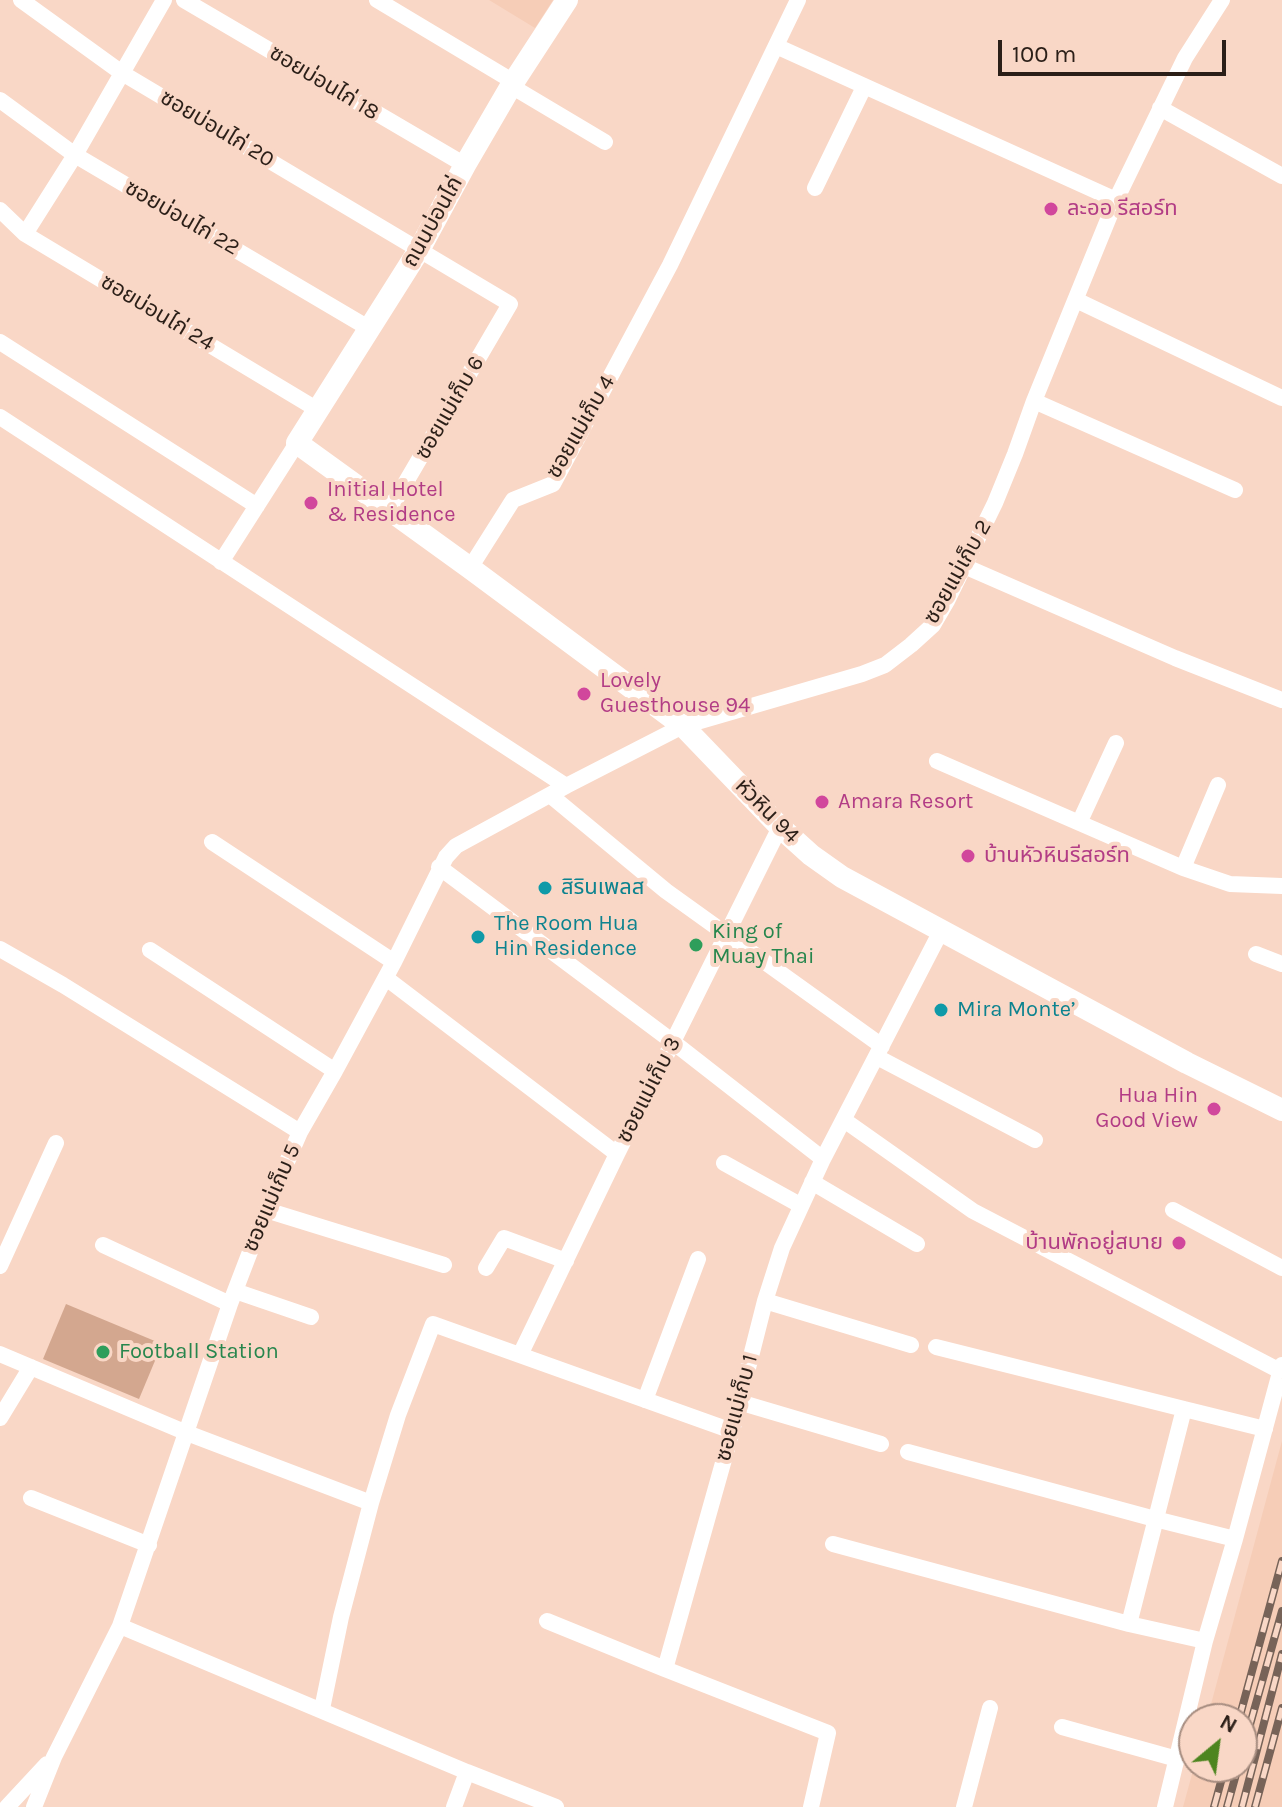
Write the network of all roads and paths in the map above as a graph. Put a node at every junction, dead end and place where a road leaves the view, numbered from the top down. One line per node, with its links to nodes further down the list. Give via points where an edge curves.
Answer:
1 (21, 0): 9 (street, ซอยบ่อนไก่ 20)
2 (164, 0): 9 (street)
3 (184, 0): 16 (street, ซอยบ่อนไก่ 18)
4 (377, 0): 10 (street)
5 (567, 0): 10 (street, ถนนบ่อนไก่)
6 (798, 0): 8 (street, ซอยแม่เก็บ 4)
7 (1222, 0): 13 (street, ซอยแม่เก็บ 2)
8 (776, 46): 11 (street); 37 (street, ซอยแม่เก็บ 4, via 670,265 553,484 513,500)
9 (122, 73): 15 (street); 22 (street, ซอยบ่อนไก่ 20)
10 (512, 84): 14 (street); 16 (street, ถนนบ่อนไก่)
11 (864, 87): 18 (street); 19 (street)
12 (0, 100): 15 (street, ซอยบ่อนไก่ 22)
13 (1160, 108): 17 (street); 19 (street, ซอยแม่เก็บ 2)
14 (605, 142)
15 (75, 155): 21 (street); 25 (street, ซอยบ่อนไก่ 22)
16 (465, 165): 22 (street, ถนนบ่อนไก่)
17 (1282, 176)
18 (815, 188)
19 (1116, 200): 23 (street, ซอยแม่เก็บ 2)
20 (0, 210): 21 (street, ซอยบ่อนไก่ 24)
21 (25, 234): 29 (street, ซอยบ่อนไก่ 24)
22 (419, 250): 24 (street, ซอยบ่อนไก่ 20); 25 (street, ถนนบ่อนไก่)
23 (1076, 300): 27 (street); 28 (street, ซอยแม่เก็บ 2)
24 (510, 304): 34 (street, ซอยแม่เก็บ 6)
25 (370, 329): 29 (street, ถนนบ่อนไก่)
26 (0, 342): 33 (street)
27 (1282, 398)
28 (1034, 401): 32 (street); 36 (street, ซอยแม่เก็บ 2)
29 (318, 410): 31 (street, ถนนบ่อนไก่)
30 (0, 417): 35 (street)
31 (297, 443): 33 (street); 34 (street, หัวหิน 94)
32 (1235, 490)
33 (257, 506): 35 (street)
34 (389, 511): 37 (street, หัวหิน 94)
35 (221, 562): 43 (street)
36 (964, 566): 38 (street); 39 (street, ซอยแม่เก็บ 2, via 933,625 885,665)
37 (470, 568): 39 (street, หัวหิน 94)
38 (1282, 700)
39 (683, 726): 43 (street, ซอยแม่เก็บ 5); 46 (street, หัวหิน 94)
40 (1116, 743): 45 (street)
41 (937, 761): 45 (street)
42 (1218, 785): 49 (street)
43 (566, 786): 44 (street, ซอยแม่เก็บ 5)
44 (550, 795): 48 (street, ซอยแม่เก็บ 5, via 456,846); 52 (street)
45 (1080, 821): 49 (street)
46 (780, 827): 51 (street, หัวหิน 94, via 842,877); 52 (street, ซอยแม่เก็บ 3)
47 (212, 842): 56 (street)
48 (439, 867): 56 (street, ซอยแม่เก็บ 5); 59 (street)
49 (1183, 868): 50 (street, via 1230,884)
50 (1282, 886)
51 (941, 931): 60 (street, ซอยแม่เก็บ 1); 62 (street, หัวหิน 94)
52 (726, 935): 59 (street, ซอยแม่เก็บ 3); 60 (street)
53 (0, 949): 64 (street)
54 (150, 950): 61 (street)
55 (1256, 954): 57 (street)
56 (394, 962): 58 (street, ซอยแม่เก็บ 5)
57 (1282, 964)
58 (386, 978): 61 (street, ซอยแม่เก็บ 5); 67 (street)
59 (673, 1042): 67 (street, ซอยแม่เก็บ 3); 68 (street)
60 (879, 1051): 63 (street, ซอยแม่เก็บ 1); 65 (street)
61 (335, 1071): 64 (street, ซอยแม่เก็บ 5)
62 (1282, 1110)
63 (844, 1120): 68 (street, ซอยแม่เก็บ 1); 90 (street, via 973,1211)
64 (300, 1132): 72 (street, ซอยแม่เก็บ 5)
65 (1035, 1140)
66 (56, 1143): 79 (street)
67 (617, 1154): 77 (street, ซอยแม่เก็บ 3)
68 (823, 1159): 70 (street, ซอยแม่เก็บ 1)
69 (724, 1163): 71 (street)
70 (812, 1182): 71 (street, ซอยแม่เก็บ 1); 74 (street)
71 (800, 1205): 83 (street, ซอยแม่เก็บ 1)
72 (266, 1210): 78 (street); 82 (street, ซอยแม่เก็บ 5)
73 (1173, 1210): 81 (street)
74 (917, 1244)
75 (103, 1245): 82 (street)
76 (698, 1259): 91 (street)
77 (566, 1261): 80 (street, via 504,1238); 88 (street, ซอยแม่เก็บ 3)
78 (444, 1265)
79 (0, 1266)
80 (486, 1268)
81 (1282, 1268)
82 (232, 1297): 84 (street); 97 (street, ซอยแม่เก็บ 5)
83 (765, 1301): 85 (street); 92 (street, ซอยแม่เก็บ 1)
84 (311, 1317)
85 (911, 1345)
86 (936, 1347): 93 (street)
87 (0, 1354): 89 (street)
88 (520, 1355): 91 (street); 101 (street, via 433,1324)
89 (31, 1367): 94 (street); 97 (street)
90 (1281, 1368): 95 (street)
91 (645, 1400): 96 (street)
92 (739, 1402): 96 (street, ซอยแม่เก็บ 1); 98 (street)
93 (1184, 1409): 95 (street); 102 (street)
94 (0, 1418)
95 (1265, 1429): 103 (street)
96 (732, 1431): 110 (street, ซอยแม่เก็บ 1)
97 (187, 1433): 101 (street); 105 (street, ซอยแม่เก็บ 5)
98 (881, 1444)
99 (908, 1452): 102 (street)
100 (31, 1498): 105 (street)
101 (371, 1503): 112 (street)
102 (1155, 1519): 103 (street); 107 (street)
103 (1235, 1539): 109 (street)
104 (833, 1544): 107 (street)
105 (149, 1545): 108 (street, ซอยแม่เก็บ 5)
106 (547, 1621): 110 (street)
107 (1129, 1624): 109 (street)
108 (120, 1626): 112 (street); 114 (street, ซอยแม่เก็บ 5)
109 (1205, 1641): 115 (street)
110 (665, 1669): 121 (street, via 828,1733)
111 (990, 1708): 122 (street)
112 (322, 1709): 116 (street)
113 (1062, 1727): 115 (street)
114 (54, 1757): 117 (street); 118 (street, ซอยแม่เก็บ 5)
115 (1177, 1759): 123 (street)
116 (467, 1772): 119 (street); 120 (street)
117 (7, 1807)
118 (34, 1807)
119 (454, 1807)
120 (556, 1807)
121 (811, 1807)
122 (964, 1807)
123 (1165, 1807)

